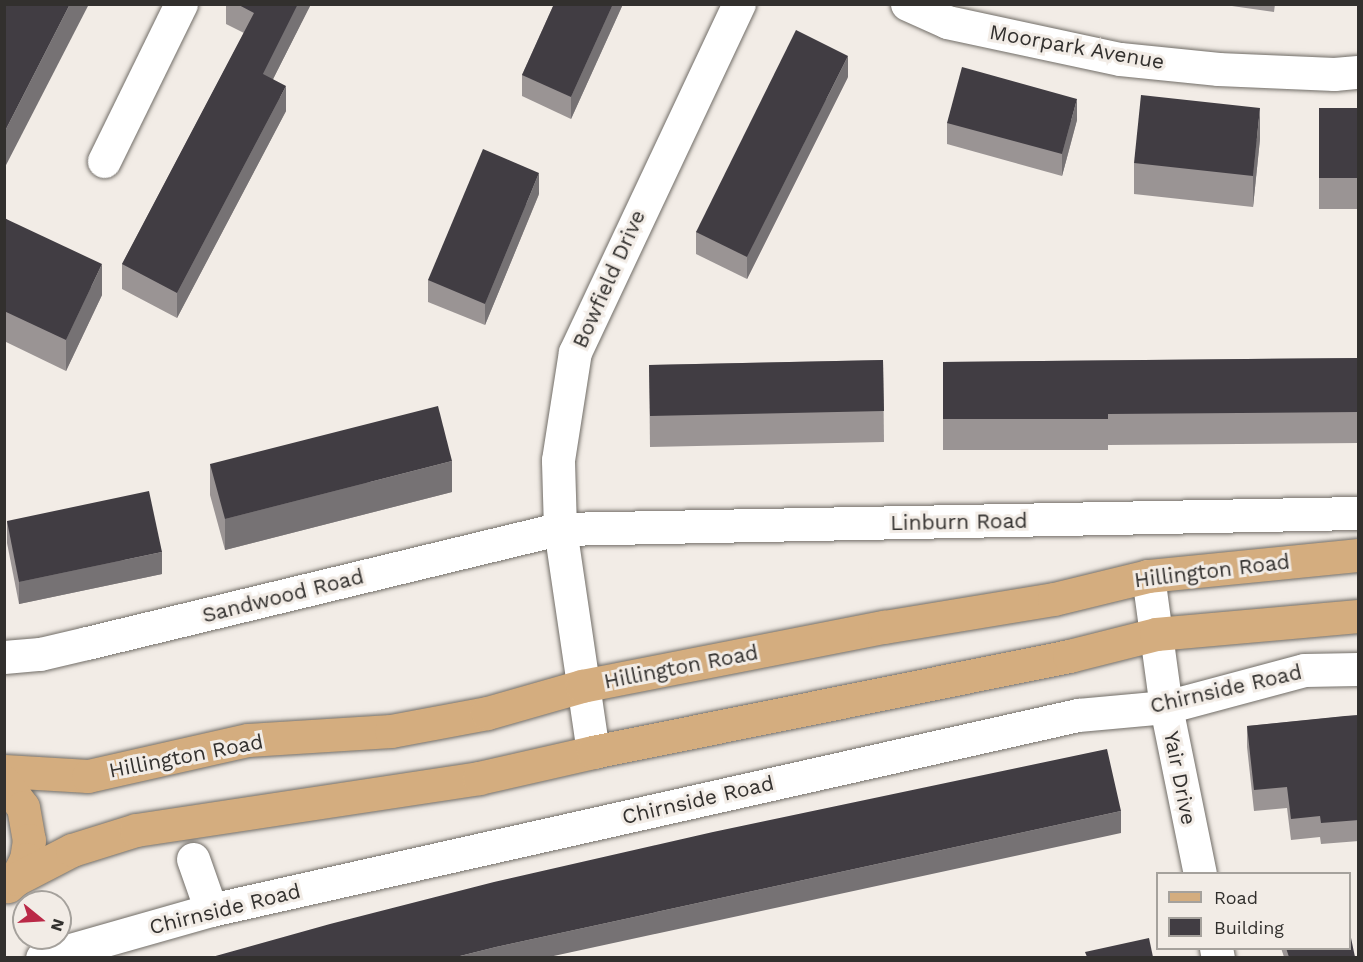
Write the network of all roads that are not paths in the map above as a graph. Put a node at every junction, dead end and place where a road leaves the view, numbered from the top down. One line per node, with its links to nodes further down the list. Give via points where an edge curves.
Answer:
1 (181, 4): 5 (street)
2 (739, 4): 7 (street, Bowfield Drive, via 575,351 558,460)
3 (907, 4): 4 (street, Moorpark Avenue, via 947,22 1120,59 1218,69)
4 (1359, 72)
5 (104, 161)
6 (1359, 513): 7 (street, Linburn Road)
7 (560, 529): 12 (street, Sandwood Road, via 40,654); 14 (street, Bowfield Drive)
8 (1359, 555): 9 (main road, Hillington Road)
9 (1148, 576): 11 (street, Yair Drive); 14 (main road, Hillington Road, via 1054,599 884,627)
10 (1359, 616): 11 (main road)
11 (1156, 634): 15 (street, Yair Drive); 16 (main road, via 1069,656)
12 (4, 657)
13 (1359, 669): 15 (street, Chirnside Road, via 1304,670)
14 (582, 686): 16 (street, Bowfield Drive); 17 (main road, Hillington Road, via 487,713 391,731 248,740 88,776)
15 (1166, 707): 20 (street, Yair Drive); 22 (street, Chirnside Road, via 1078,715)
16 (593, 752): 21 (main road, via 479,778 135,830 72,850)
17 (4, 771)
18 (4, 782): 21 (main road, via 15,792 27,821 29,840 26,859)
19 (193, 859): 22 (street)
20 (1200, 872)
21 (10, 884)
22 (211, 910): 23 (street, Chirnside Road)
23 (42, 957)

